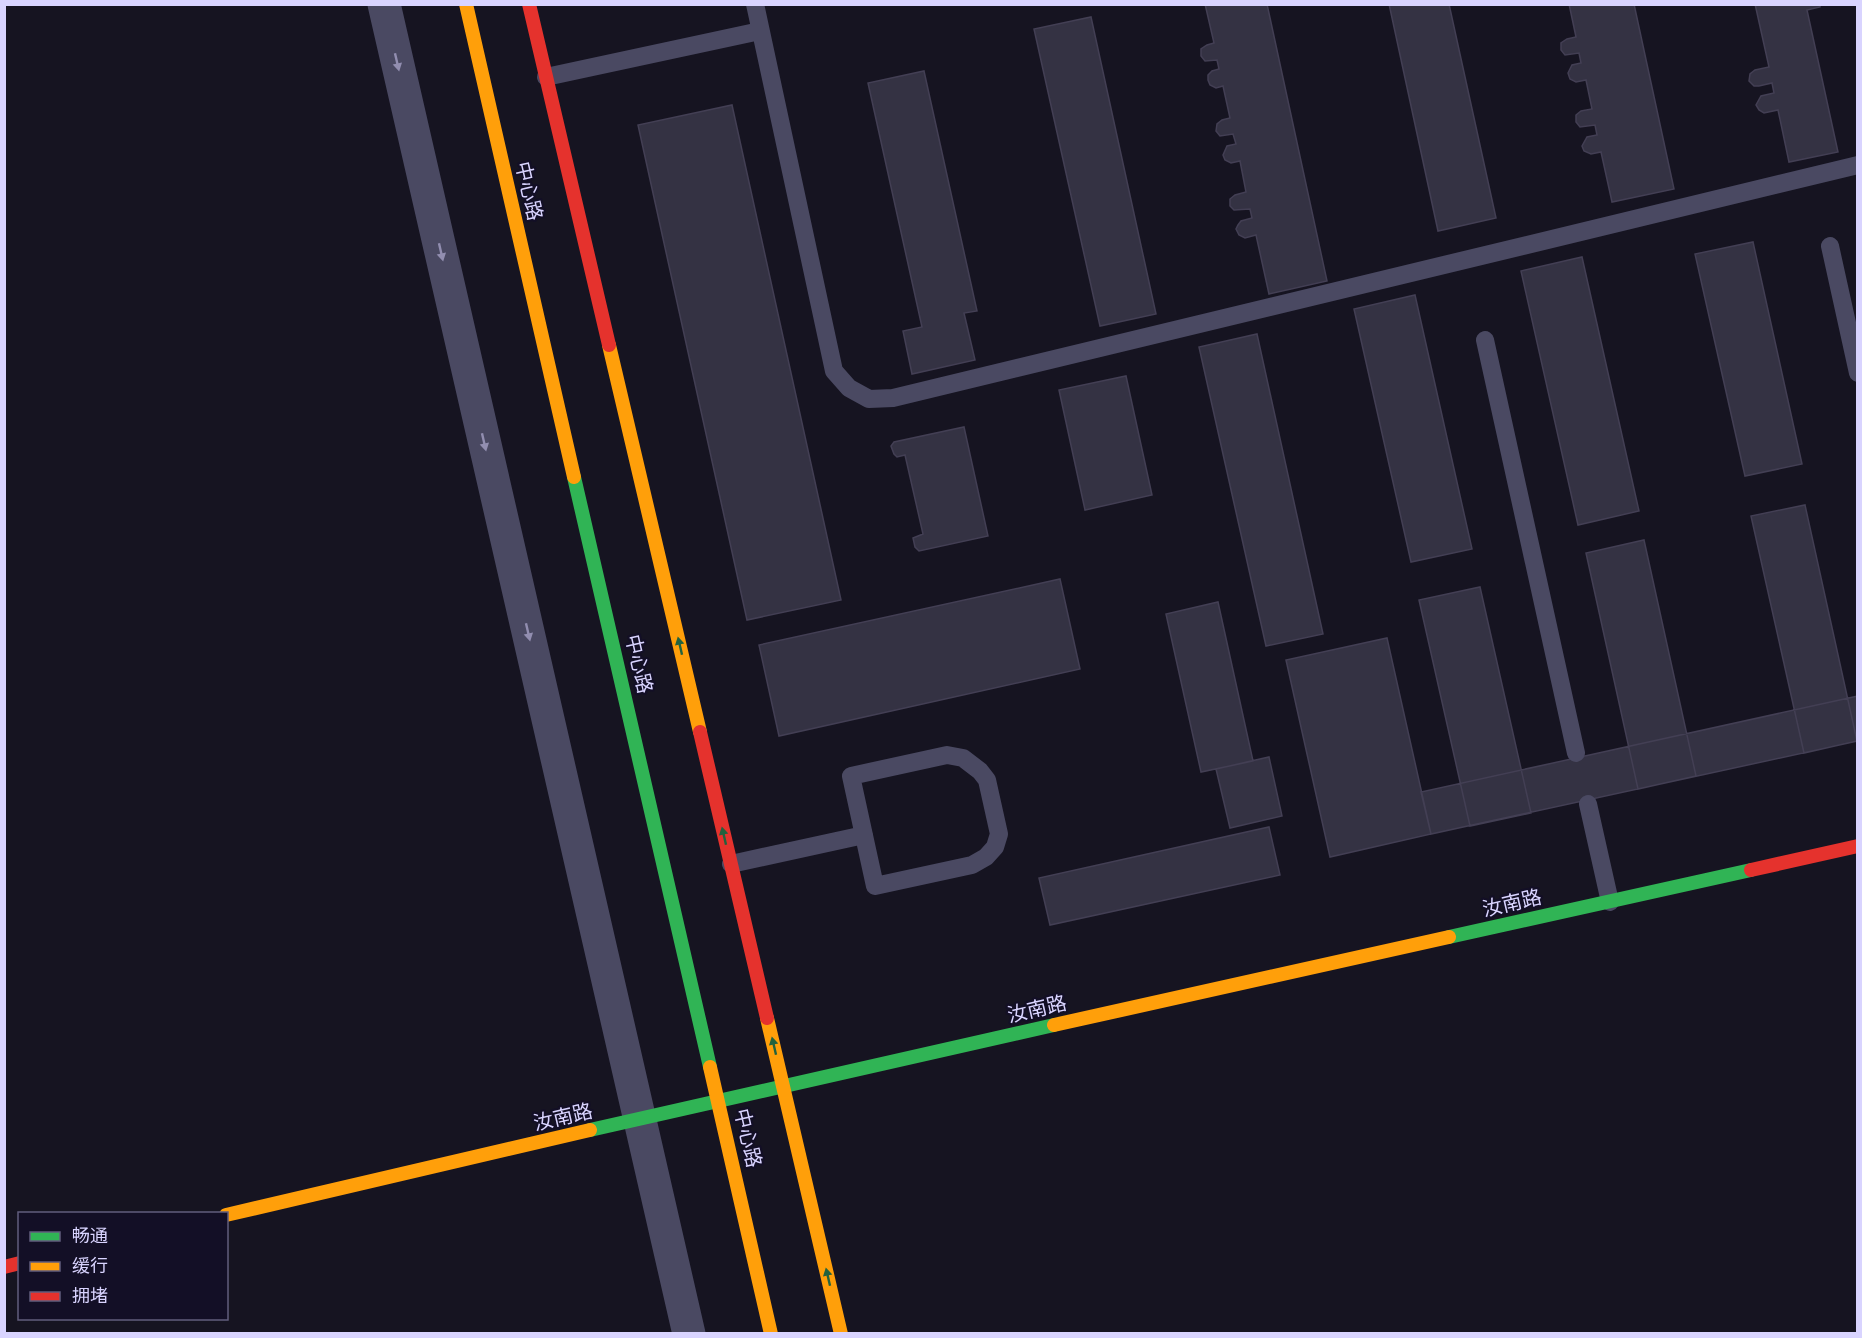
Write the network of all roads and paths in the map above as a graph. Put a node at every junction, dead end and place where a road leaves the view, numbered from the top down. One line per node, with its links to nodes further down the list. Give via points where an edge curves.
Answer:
1 (384, 4): 19 (street, one-way to 19)
2 (466, 4): 18 (street, 中心路)
3 (529, 4): 6 (street)
4 (755, 4): 5 (lane)
5 (760, 31): 6 (lane); 7 (lane, via 834,371 849,388 868,399 905,395)
6 (546, 77): 15 (street, one-way to 6)
7 (1857, 165)
8 (1830, 246): 10 (lane)
9 (1485, 340): 11 (lane)
10 (1857, 373)
11 (1576, 753)
12 (1588, 804): 16 (lane)
13 (864, 835): 13 (lane, via 850,776 947,755 963,758 987,780 999,834 995,847 972,865 875,886); 15 (lane)
14 (1857, 846): 16 (street, 汝南路)
15 (731, 864): 17 (street, one-way to 15)
16 (1610, 902): 17 (street, 汝南路)
17 (783, 1085): 18 (street, 汝南路); 23 (street, one-way to 17)
18 (719, 1100): 19 (street, 汝南路); 22 (street, 中心路)
19 (639, 1119): 20 (street, 汝南路); 21 (street)
20 (228, 1215)
21 (688, 1334)
22 (771, 1334)
23 (841, 1334)

